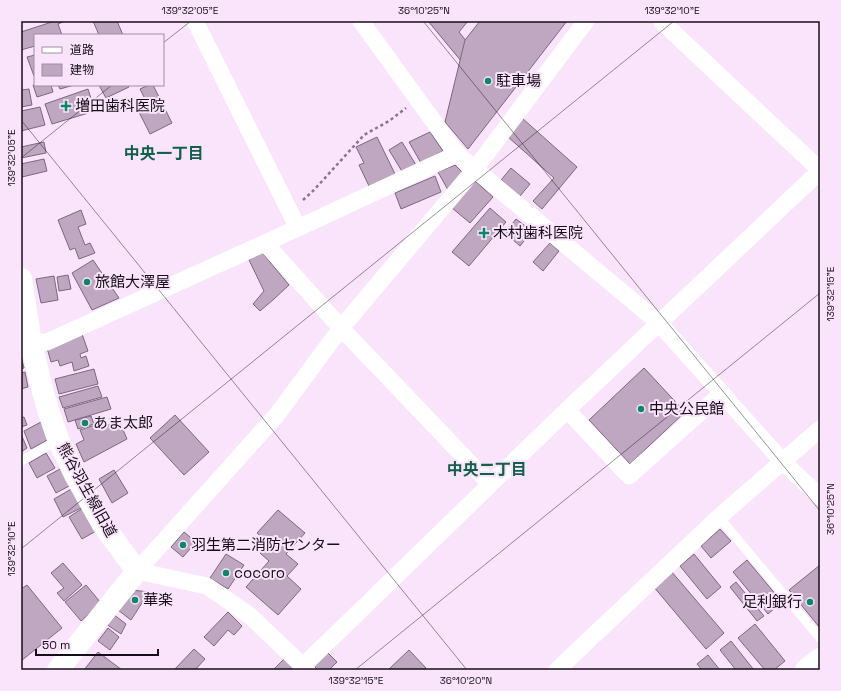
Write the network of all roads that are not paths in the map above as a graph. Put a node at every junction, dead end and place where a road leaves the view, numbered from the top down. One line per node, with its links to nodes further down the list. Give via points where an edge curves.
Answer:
1 (196, 21): 8 (street)
2 (360, 21): 5 (street)
3 (586, 21): 6 (street)
4 (660, 21): 7 (street)
5 (457, 154): 6 (street); 8 (street)
6 (475, 169): 11 (street); 12 (street)
7 (820, 170): 11 (street)
8 (298, 228): 9 (street)
9 (264, 243): 12 (street); 13 (street, via 47,342)
10 (21, 279): 13 (street, 熊谷羽生線旧道)
11 (659, 323): 14 (street); 15 (street)
12 (341, 328): 20 (street); 23 (street, via 276,416)
13 (26, 343): 17 (street, 熊谷羽生線旧道)
14 (722, 393): 15 (street, via 629,476); 19 (street)
15 (567, 410): 20 (street)
16 (820, 430): 19 (street)
17 (58, 439): 18 (lane); 23 (street, 熊谷羽生線旧道, via 103,525)
18 (21, 461)
19 (783, 462): 21 (street); 22 (street)
20 (490, 484): 25 (street)
21 (820, 497)
22 (719, 518): 24 (lane); 27 (street)
23 (137, 571): 25 (street, via 207,586 249,615); 26 (street)
24 (817, 657)
25 (305, 668)
26 (58, 670)
27 (557, 670)

